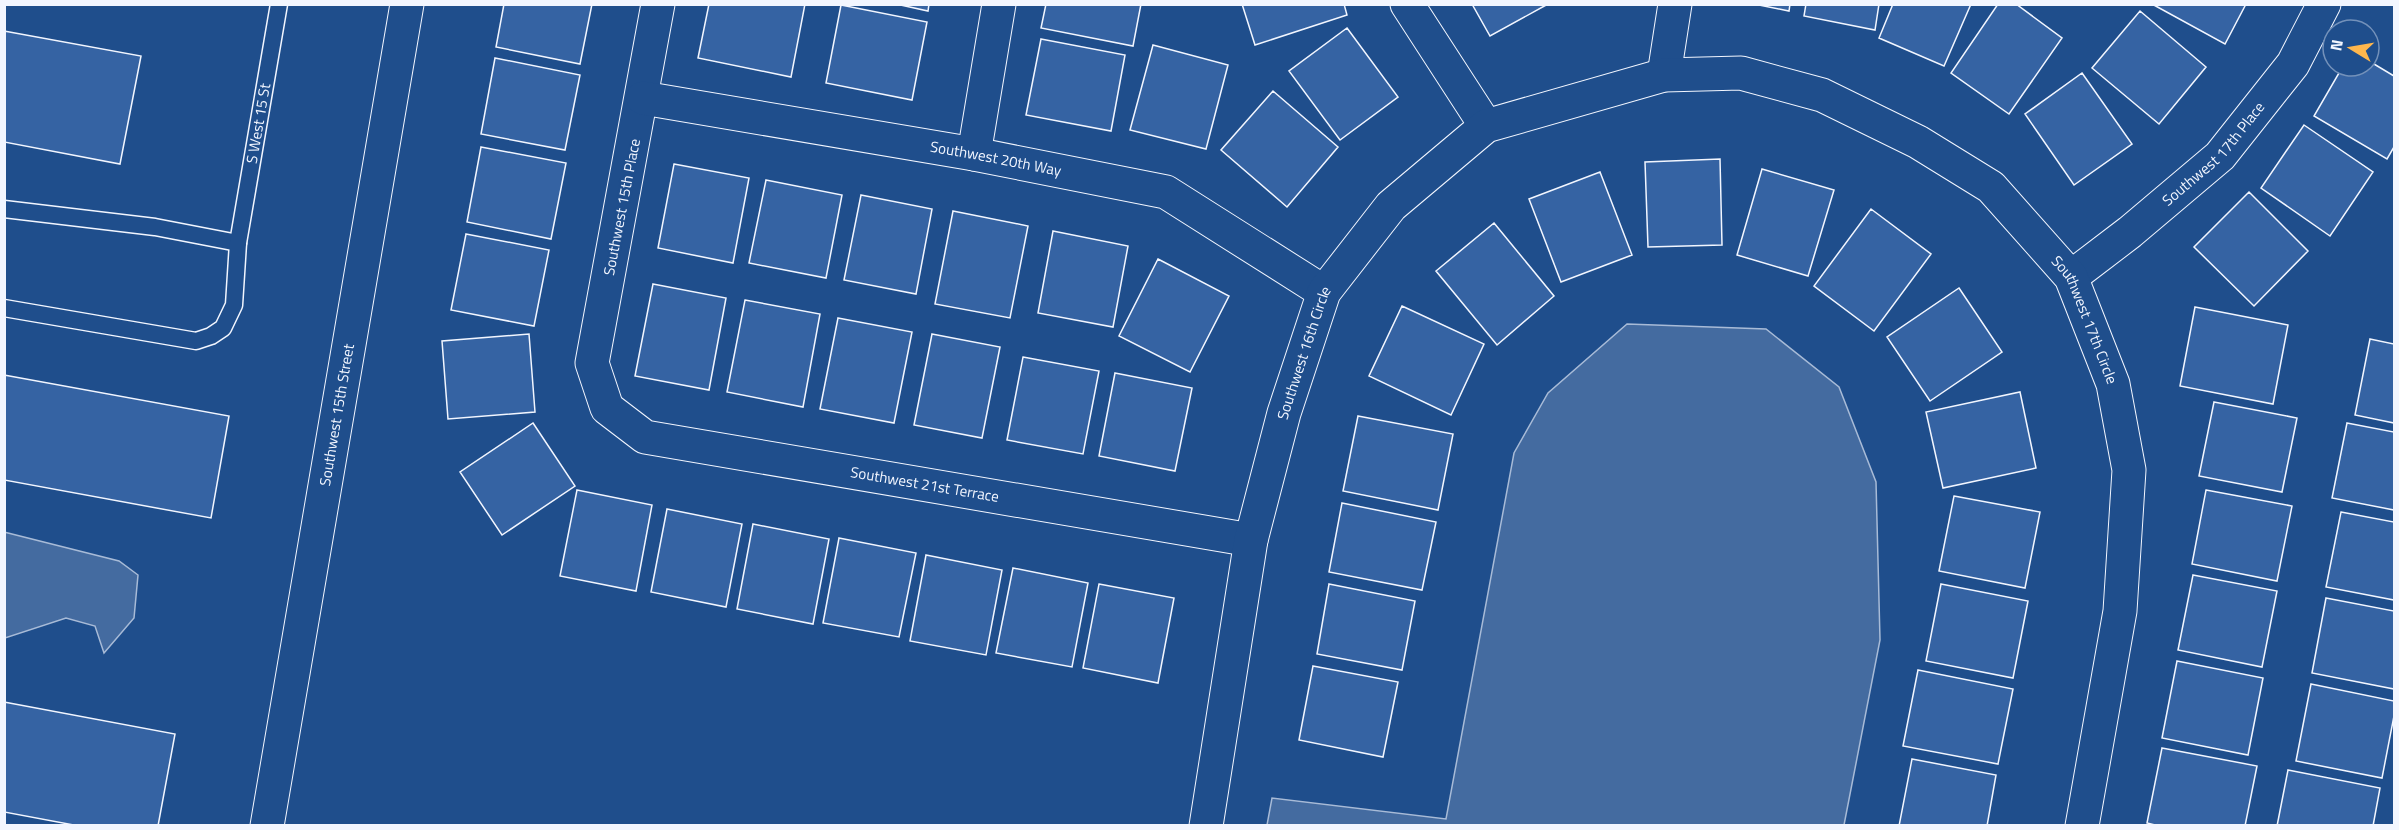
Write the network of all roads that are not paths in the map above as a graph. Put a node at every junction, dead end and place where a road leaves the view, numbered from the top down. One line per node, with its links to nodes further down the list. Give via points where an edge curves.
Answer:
1 (279, 4): 13 (lane, S West 15 St)
2 (407, 4): 19 (street, Southwest 15th Street)
3 (658, 4): 9 (street, Southwest 15th Place)
4 (999, 4): 11 (street)
5 (1407, 4): 10 (street)
6 (1675, 4): 8 (street)
7 (2324, 4): 14 (street, Southwest 17th Place, via 2294,64 2220,156)
8 (1664, 75): 10 (street, Southwest 16th Circle); 14 (street, Southwest 17th Circle, via 1741,74 1821,95 1918,142 1990,187)
9 (643, 98): 11 (street, Southwest 20th Way); 17 (street, Southwest 15th Place, via 592,363)
10 (1486, 126): 15 (street, Southwest 16th Circle, via 1390,206)
11 (974, 153): 15 (street, Southwest 20th Way, via 1166,192)
12 (4, 209): 13 (lane, via 155,226)
13 (238, 243): 16 (lane, S West 15 St, via 234,305 223,328 196,341)
14 (2071, 277): 21 (street, Southwest 17th Circle, via 2113,384 2129,470 2120,611)
15 (1324, 292): 18 (street, Southwest 16th Circle, via 1284,413)
16 (4, 308)
17 (607, 408): 18 (street, Southwest 21st Terrace, via 645,437)
18 (1251, 540): 20 (street, Southwest 16th Circle)
19 (267, 825)
20 (1206, 825)
21 (2082, 825)

